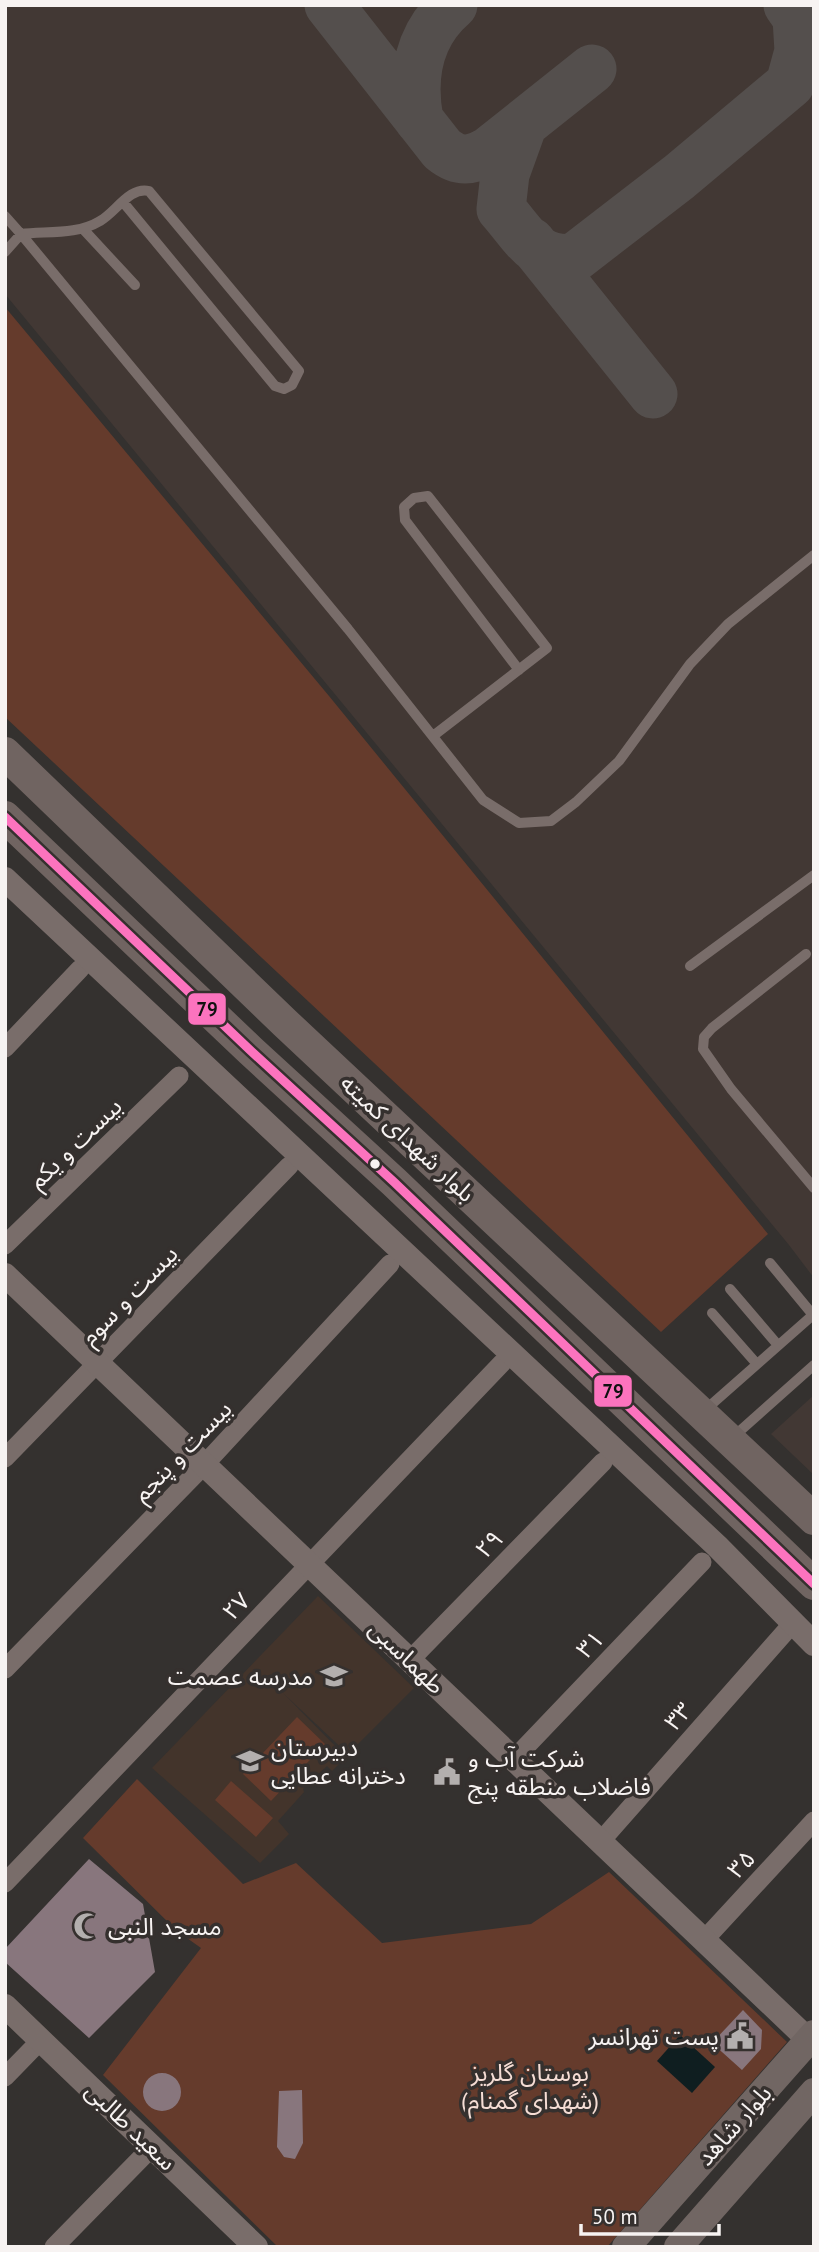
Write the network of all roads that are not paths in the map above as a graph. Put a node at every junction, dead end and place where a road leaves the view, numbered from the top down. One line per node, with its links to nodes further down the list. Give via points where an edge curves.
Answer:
1 (123, 202): 1 (lane, via 138,191 149,191 299,371 292,385 275,386); 3 (lane)
2 (5, 216): 4 (lane)
3 (84, 230): 4 (lane); 6 (lane)
4 (21, 234): 5 (lane); 9 (lane)
5 (5, 252)
6 (135, 285)
7 (814, 555): 9 (lane, via 728,624 673,685 618,761 551,821 519,823 483,800)
8 (519, 670): 8 (lane, via 405,520 404,507 414,498 428,496 547,648); 9 (lane)
9 (433, 736)
10 (5, 753): 33 (main road, بلوار شهدای کمیته)
11 (5, 817): 39 (main road, بلوار شهدای کمیته)
12 (814, 876): 15 (lane)
13 (5, 880): 43 (street, via 717,1546)
14 (806, 954): 20 (lane, via 712,1028 704,1037 703,1049)
15 (690, 966)
16 (80, 969): 17 (street)
17 (5, 1048)
18 (178, 1076): 21 (street, بیست و یکم)
19 (289, 1166): 29 (street, بیست و سوم)
20 (814, 1188)
21 (5, 1245)
22 (769, 1263): 27 (lane)
23 (390, 1264): 37 (street, بیست و پنجم)
24 (5, 1275): 29 (street, طهماسبی)
25 (730, 1289): 28 (lane)
26 (712, 1313): 31 (lane)
27 (813, 1314): 28 (lane)
28 (777, 1344): 31 (lane)
29 (98, 1363): 35 (street, بیست و سوم); 37 (street, طهماسبی)
30 (502, 1363): 41 (street, ۲۷)
31 (757, 1363): 33 (lane)
32 (814, 1365): 34 (lane)
33 (701, 1413): 34 (main road, بلوار شهدای کمیته)
34 (729, 1440): 38 (main road, بلوار شهدای کمیته)
35 (5, 1458)
36 (603, 1462): 45 (street, ۲۹)
37 (204, 1465): 41 (street, طهماسبی); 46 (street, بیست و پنجم)
38 (814, 1519)
39 (788, 1560): 42 (main road, بلوار شهدای کمیته); 43 (main road)
40 (702, 1562): 47 (street, ۳۱)
41 (309, 1564): 45 (street, طهماسبی); 50 (street, ۲۷)
42 (814, 1584)
43 (804, 1615): 44 (street); 49 (street, ۳۳)
44 (814, 1644)
45 (410, 1660): 47 (street, طهماسبی)
46 (5, 1669)
47 (514, 1759): 49 (street, طهماسبی)
48 (814, 1821): 51 (street, ۳۵)
49 (600, 1842): 51 (street, طهماسبی)
50 (5, 1884)
51 (704, 1940): 54 (street, طهماسبی)
52 (5, 2006): 53 (street, سعید طالبی)
53 (41, 2040): 55 (street); 57 (street, سعید طالبی)
54 (812, 2040): 60 (main road, بلوار شاهد)
55 (5, 2077)
56 (814, 2092): 61 (main road, بلوار شاهد)
57 (152, 2147): 58 (street); 59 (street, سعید طالبی)
58 (54, 2247)
59 (256, 2247)
60 (626, 2247)
61 (678, 2247)

